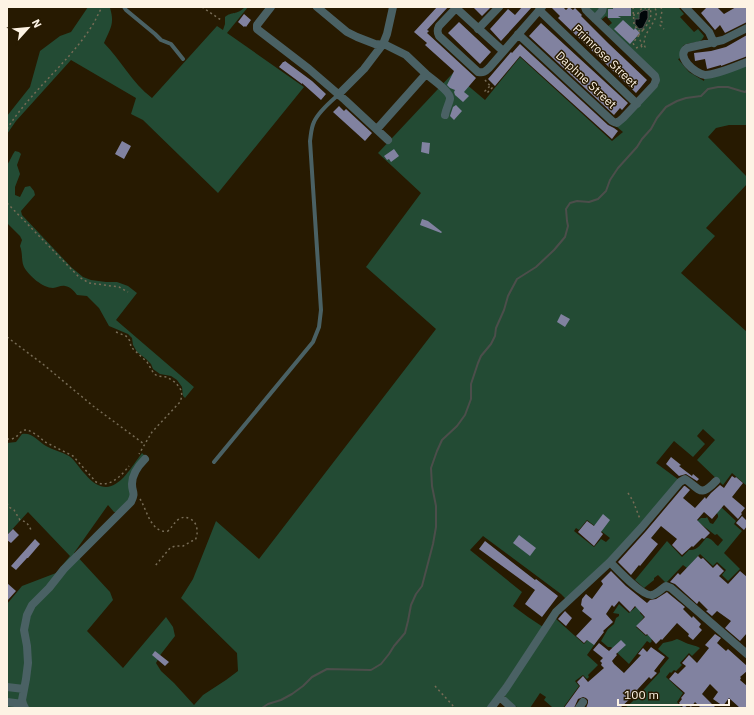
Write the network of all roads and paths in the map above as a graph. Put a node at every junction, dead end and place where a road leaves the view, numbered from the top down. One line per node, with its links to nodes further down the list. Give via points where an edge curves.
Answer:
1 (102, 7): 38 (path, via 91,29)
2 (124, 7): 30 (lane, via 160,40 171,44)
3 (202, 7): 19 (path)
4 (271, 7): 35 (street, via 257,25 257,29)
5 (317, 7): 27 (street, via 348,32 370,43)
6 (393, 7): 27 (street)
7 (457, 7): 21 (street); 33 (street, via 437,32 478,72)
8 (499, 7): 21 (street)
9 (585, 7): 18 (street)
10 (603, 7): 18 (street)
11 (632, 7): 17 (path)
12 (652, 7): 16 (path); 28 (path, via 656,10 656,17 645,36 645,47)
13 (661, 7): 22 (path, via 660,25)
14 (540, 8): 24 (street); 36 (street, Primrose Street)
15 (688, 8): 26 (street)
16 (650, 9): 17 (path, via 644,7 637,15); 23 (path, via 650,18)
17 (633, 15): 23 (path, via 634,25 639,31)
18 (595, 19): 36 (street, Daphne Street, via 655,76 654,85)
19 (220, 20)
20 (747, 28): 26 (street)
21 (478, 29): 29 (street)
22 (664, 29)
23 (643, 30): 25 (path)
24 (518, 34): 29 (street); 36 (street, Daphne Street, via 614,122 619,122)
25 (638, 36): 28 (path); 28 (path, via 633,43 636,49)
26 (714, 43): 31 (street, via 687,48 684,51 684,58 692,69 705,75)
27 (383, 44): 32 (street, via 406,55); 35 (street, via 364,69)
28 (641, 46)
29 (503, 51): 33 (street)
30 (183, 59)
31 (747, 62)
32 (426, 74): 37 (street, via 450,94); 39 (street)
33 (485, 74): 34 (path, via 486,82 492,88)
34 (485, 93)
35 (338, 95): 39 (street); 48 (lane, via 314,121 310,141 321,310 319,327 313,342)
36 (637, 104)
37 (445, 115)
38 (7, 129)
39 (377, 129): 40 (street)
40 (388, 140)
41 (7, 203): 42 (path, via 79,277 89,283 119,287)
42 (128, 292)
43 (116, 332): 46 (path, via 126,336 131,347 147,362 154,374 171,379 181,390 180,402 152,432)
44 (7, 337): 46 (path)
45 (7, 439): 49 (path, via 12,440 28,430 73,456 100,484 114,480)
46 (145, 444): 47 (path)
47 (142, 456): 52 (street, via 132,479)
48 (214, 462)
49 (131, 465)
50 (716, 481): 54 (street, via 705,490 700,490 683,480)
51 (628, 494): 54 (path)
52 (134, 497): 57 (path, via 142,501 152,523 164,532 168,531 176,520 185,516 192,520 197,528 195,540 183,546 170,548); 61 (street, via 32,605 24,630 28,663)
53 (7, 503): 55 (path)
54 (642, 527): 56 (street)
55 (31, 530)
56 (610, 562): 58 (street, via 639,590 647,594 653,595 666,586 671,588); 62 (street, via 556,612)
57 (155, 566)
58 (747, 654)
59 (435, 686): 65 (path)
60 (7, 687): 61 (street)
61 (24, 689): 64 (street)
62 (500, 697): 66 (street); 67 (street)
63 (7, 702): 64 (street)
64 (24, 706)
65 (455, 708)
66 (491, 708)
67 (512, 708)

